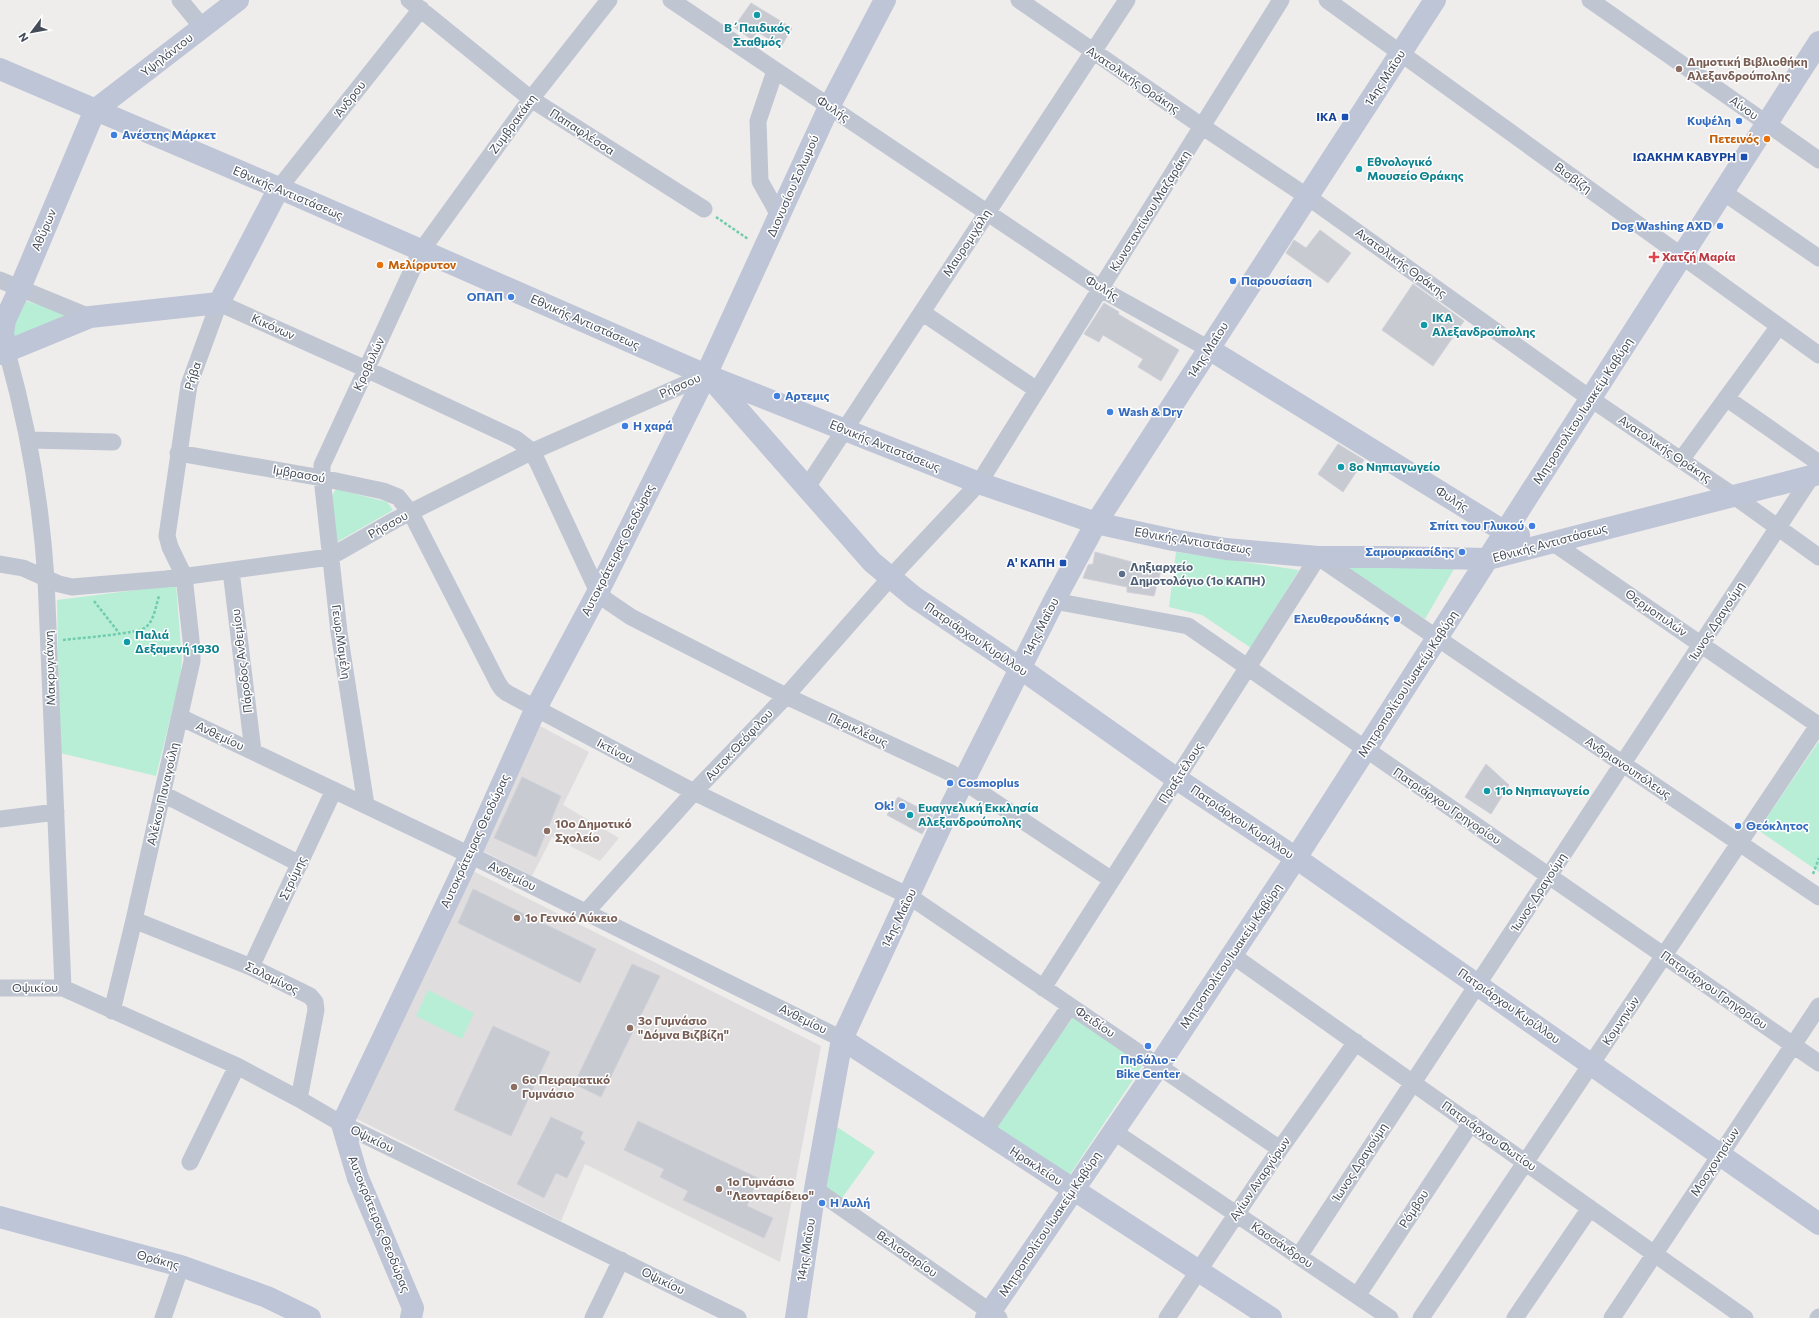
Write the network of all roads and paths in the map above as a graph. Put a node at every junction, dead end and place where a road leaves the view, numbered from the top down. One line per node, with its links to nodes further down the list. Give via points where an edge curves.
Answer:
1 (180, 0): 13 (street)
2 (238, 0): 13 (street, Υψηλάντου)
3 (609, 0): 19 (street, Ζυμβρακάκη)
4 (671, 0): 18 (street, Φυλής)
5 (885, 0): 20 (street, Διονυσίου Σολωμού)
6 (1019, 0): 15 (street, Ανατολικής Θράκης)
7 (1127, 0): 15 (street, Μαυρομιχάλη)
8 (1280, 0): 23 (street, Κωνσταντίνου Μαζαράκη)
9 (1327, 0): 16 (street, Βισβίζη)
10 (1436, 0): 16 (street, 14ης Μαΐου)
11 (1590, 0): 22 (street, Αίνου)
12 (415, 4): 19 (street, Παπαφλέσσα); 25 (street, Άνδρου)
13 (203, 28): 21 (street, Υψηλάντου)
14 (1819, 42): 22 (street, Μητροπολίτου Ιωακείμ Καβύρη)
15 (1093, 52): 23 (street, Ανατολικής Θράκης); 29 (street, Μαυρομιχάλη)
16 (1400, 53): 27 (street, 14ης Μαΐου); 33 (street, Βισβίζη)
17 (0, 69): 21 (street, Εθνικής Αντιστάσεως)
18 (776, 71): 20 (street, Φυλής); 30 (street, via 758,121 760,181)
19 (531, 99): 28 (street, Παπαφλέσσα); 31 (street, Ζυμβρακάκη)
20 (829, 107): 29 (street, Φυλής); 30 (street, Διονυσίου Σολωμού)
21 (95, 110): 25 (street, Εθνικής Αντιστάσεως); 36 (street, Αθύρων)
22 (1767, 124): 24 (street, Αίνου); 26 (street, Μητροπολίτου Ιωακείμ Καβύρη)
23 (1203, 127): 27 (street, Ανατολικής Θράκης); 37 (street, Κωνσταντίνου Μαζαράκη)
24 (1819, 160)
25 (279, 188): 31 (street, Εθνικής Αντιστάσεως); 38 (street, Ρήβα)
26 (1723, 192): 33 (street, Μητροπολίτου Ιωακείμ Καβύρη); 34 (street)
27 (1308, 196): 42 (street, 14ης Μαΐου); 49 (street, Ανατολικής Θράκης)
28 (704, 209): 32 (path)
29 (986, 213): 37 (street, Φυλής); 39 (street, Μαυρομιχάλη)
30 (780, 217): 32 (street, Διονυσίου Σολωμού)
31 (421, 250): 45 (street, Κροβυλών); 46 (street, Εθνικής Αντιστάσεως)
32 (764, 250): 46 (street, Διονυσίου Σολωμού)
33 (1682, 257): 41 (street, Βισβίζη); 49 (street, Μητροπολίτου Ιωακείμ Καβύρη)
34 (1819, 258)
35 (0, 280): 36 (street)
36 (20, 288): 40 (street); 43 (street, Αθύρων, via 3,326)
37 (1101, 289): 42 (street, Φυλής); 47 (street, Κωνσταντίνου Μαζαράκη)
38 (219, 303): 40 (street); 45 (street, Κικόνων); 54 (street, Ρήβα, via 189,385)
39 (922, 313): 47 (street); 50 (street, Μαυρομιχάλη)
40 (90, 317): 43 (street)
41 (1779, 326): 44 (street, Βισβίζη); 48 (street)
42 (1209, 349): 62 (street, 14ης Μαΐου); 64 (street, Φυλής)
43 (3, 353): 51 (street, Μακρυγιάννη, via 21,400)
44 (1819, 355)
45 (366, 369): 53 (street, Κικόνων, via 504,433); 57 (street, Κροβυλών, via 322,465)
46 (706, 375): 50 (street, Εθνικής Αντιστάσεως); 53 (street, Ρήσσου); 59 (street, Πατριάρχου Κυρίλλου, via 723,390); 77 (street, Αυτοκράτειρας Θεοδώρας)
47 (1037, 390): 58 (street, Κωνσταντίνου Μαζαράκη)
48 (1726, 398): 55 (street); 56 (street)
49 (1591, 399): 55 (street, Ανατολικής Θράκης); 64 (street, Μητροπολίτου Ιωακείμ Καβύρη)
50 (845, 430): 58 (street, Εθνικής Αντιστάσεως); 59 (street, Μαυρομιχάλη)
51 (29, 440): 52 (street); 75 (street, Μακρυγιάννη)
52 (113, 442)
53 (531, 452): 61 (street, Ρήσσου); 77 (street)
54 (178, 453): 57 (street, Ιμβρασού); 72 (street, Ρήβα, via 167,541)
55 (1681, 460): 60 (street, Ανατολικής Θράκης)
56 (1817, 469): 60 (street, Εθνικής Αντιστάσεως); 63 (street, Ίωνος Δραγούμη)
57 (322, 478): 61 (street, Ιμβρασού, via 392,494); 66 (street, Γεωρ.Μαμέλη)
58 (979, 483): 62 (street, Εθνικής Αντιστάσεως); 74 (street, Κωνσταντίνου Μαζαράκη)
59 (807, 487): 74 (street, Πατριάρχου Κυρίλλου, via 868,557)
60 (1734, 496): 63 (street, Ανατολικής Θράκης); 65 (street, Εθνικής Αντιστάσεως)
61 (411, 513): 66 (street, Ρήσσου); 86 (street, Ικτίνου, via 502,689)
62 (1096, 523): 67 (street, Εθνικής Αντιστάσεως, via 1226,549); 78 (street, 14ης Μαΐου)
63 (1778, 527): 68 (street, Ανατολικής Θράκης); 82 (street, Ίωνος Δραγούμη)
64 (1505, 532): 65 (street, Φυλής); 69 (street, Μητροπολίτου Ιωακείμ Καβύρη)
65 (1552, 542): 69 (street, Εθνικής Αντιστάσεως); 82 (street, Θερμοπυλών)
66 (330, 557): 71 (street, Ρήσσου); 97 (street, Γεωρ.Μαμέλη)
67 (1318, 557): 69 (street, Εθνικής Αντιστάσεως); 80 (street, Ανδριανουπόλεως); 83 (street, Πραξιτέλους)
68 (1819, 557)
69 (1488, 560): 80 (street, Μητροπολίτου Ιωακείμ Καβύρη)
70 (0, 564): 75 (street, Ρήσσου, via 24,568)
71 (231, 571): 72 (street, Ρήσσου); 90 (street, Πάροδος Ανθεμίου)
72 (184, 576): 73 (street, Ρήσσου); 87 (street, Αλέκου Παναγούλη, via 192,655)
73 (166, 578): 76 (street, Ρήσσου); 79 (path, via 145,629)
74 (890, 578): 84 (street, Πατριάρχου Κυρίλλου, via 914,598); 85 (street, Αυτοκ.Θεόφιλου)
75 (46, 579): 76 (street, Ρήσσου, via 65,586); 81 (street, Μακρυγιάννη)
76 (82, 587): 79 (path)
77 (598, 592): 85 (street, Περικλέους, via 632,617); 86 (street, Αυτοκράτειρας Θεοδώρας)
78 (1054, 601): 83 (street, Πατριάρχου Γρηγορίου, via 1188,626); 84 (street, 14ης Μαΐου)
79 (120, 634): 81 (path)
80 (1437, 638): 89 (street, Μητροπολίτου Ιωακείμ Καβύρη); 91 (street, Ανδριανουπόλεως)
81 (49, 642): 98 (street, Μακρυγιάννη)
82 (1701, 644): 88 (street, Θερμοπυλών); 91 (street, Ίωνος Δραγούμη)
83 (1248, 667): 89 (street, Πατριάρχου Γρηγορίου); 92 (street, Πραξιτέλους)
84 (1020, 668): 92 (street, Πατριάρχου Κυρίλλου); 93 (street, 14ης Μαΐου)
85 (786, 696): 93 (street, Περικλέους, via 945,770); 95 (street, Αυτοκ.Θεόφιλου)
86 (536, 708): 95 (street, Ικτίνου); 101 (street, Αυτοκράτειρας Θεοδώρας)
87 (180, 717): 90 (street, Ανθεμίου); 96 (street, Αλέκου Παναγούλη)
88 (1819, 725): 100 (street, Κομνηνών)
89 (1366, 750): 102 (street, Μητροπολίτου Ιωακείμ Καβύρη); 104 (street, Πατριάρχου Γρηγορίου)
90 (253, 751): 94 (street, Ανθεμίου)
91 (1623, 764): 100 (street, Ανδριανουπόλεως); 104 (street, Ίωνος Δραγούμη)
92 (1177, 779): 102 (street, Πατριάρχου Κυρίλλου); 105 (street, Πραξιτέλους)
93 (964, 782): 105 (street, Περικλέους); 106 (street, 14ης Μαΐου)
94 (334, 790): 97 (street, Ανθεμίου); 103 (street, Στρύμης)
95 (694, 792): 106 (street, Ικτίνου); 108 (street, Αυτοκ.Θεόφιλου)
96 (163, 794): 103 (street); 109 (street, Αλέκου Παναγούλη)
97 (366, 805): 101 (street, Ανθεμίου)
98 (56, 812): 99 (street); 115 (street, Μακρυγιάννη)
99 (0, 819)
100 (1740, 844): 107 (street, Ανδριανουπόλεως); 111 (street, Κομνηνών)
101 (470, 855): 108 (street, Ανθεμίου); 130 (street, Αυτοκράτειρας Θεοδώρας)
102 (1296, 858): 110 (street, Μητροπολίτου Ιωακείμ Καβύρη); 113 (street, Πατριάρχου Κυρίλλου)
103 (300, 864): 112 (street, Στρύμης)
104 (1549, 876): 111 (street, Πατριάρχου Γρηγορίου); 113 (street, Ίωνος Δραγούμη)
105 (1112, 880): 116 (street, Πραξιτέλους)
106 (909, 896): 116 (street, Φειδίου); 120 (street, 14ης Μαΐου)
107 (1819, 897)
108 (586, 912): 120 (street, Ανθεμίου)
109 (134, 920): 112 (street, Σαλαμίνος); 119 (street, Αλέκου Παναγούλη)
110 (1232, 955): 121 (street, Πατριάρχου Φωτίου); 125 (street, Μητροπολίτου Ιωακείμ Καβύρη)
111 (1665, 956): 122 (street, Πατριάρχου Γρηγορίου); 124 (street, Κομνηνών)
112 (251, 967): 128 (street, Σαλαμίνος, via 310,996 315,1002 316,1010)
113 (1477, 984): 124 (street, Πατριάρχου Κυρίλλου); 127 (street, Ίωνος Δραγούμη)
114 (0, 988): 115 (street, Οψικίου)
115 (63, 988): 119 (street, Οψικίου)
116 (1043, 988): 117 (street, Φειδίου)
117 (1070, 1006): 125 (street, Φειδίου); 132 (street)
118 (1819, 1006): 122 (street, Μοσχονησίων)
119 (112, 1010): 126 (street, Οψικίου)
120 (842, 1039): 132 (street, Ηρακλείου); 137 (street, 14ης Μαΐου)
121 (1356, 1042): 127 (street, Πατριάρχου Φωτίου); 133 (street, Αγίων Αναργύρων)
122 (1793, 1045): 123 (street, Πατριάρχου Γρηγορίου); 134 (street, Μοσχονησίων)
123 (1819, 1063)
124 (1592, 1064): 134 (street, Πατριάρχου Κυρίλλου); 136 (street, Κομνηνών)
125 (1158, 1065): 131 (street, Μητροπολίτου Ιωακείμ Καβύρη); 133 (street, Φειδίου)
126 (237, 1066): 128 (street, Οψικίου); 135 (street)
127 (1413, 1082): 129 (street, Πατριάρχου Φωτίου); 144 (street, Ίωνος Δραγούμη)
128 (299, 1099): 130 (street, Οψικίου)
129 (1471, 1123): 136 (street, Πατριάρχου Φωτίου); 148 (street, Ρόμβου)
130 (342, 1124): 145 (street, Οψικίου); 152 (street, Αυτοκράτειρας Θεοδώρας, via 358,1178 413,1308)
131 (1113, 1131): 138 (street, Μητροπολίτου Ιωακείμ Καβύρη); 140 (street, Κασσάνδρου)
132 (984, 1132): 138 (street, Ηρακλείου)
133 (1280, 1149): 140 (street, Αγίων Αναργύρων)
134 (1720, 1154): 142 (street, Πατριάρχου Κυρίλλου); 143 (street, Μοσχονησίων)
135 (190, 1162)
136 (1526, 1162): 139 (street, Πατριάρχου Φωτίου); 159 (street, Κομνηνών)
137 (815, 1189): 149 (street, Βελισσαρίου); 155 (street, 14ης Μαΐου)
138 (1074, 1190): 147 (street, Ηρακλείου); 149 (street, Μητροπολίτου Ιωακείμ Καβύρη)
139 (1590, 1208): 143 (street, Πατριάρχου Φωτίου); 160 (street)
140 (1236, 1214): 144 (street, Κασσάνδρου); 147 (street, Αγίων Αναργύρων)
141 (0, 1217): 146 (street, Θράκης)
142 (1819, 1224)
143 (1654, 1254): 161 (street, Μοσχονησίων); 162 (street, Πατριάρχου Φωτίου)
144 (1299, 1256): 148 (street, Κασσάνδρου)
145 (621, 1260): 153 (street); 154 (street, Οψικίου)
146 (180, 1266): 150 (street); 151 (street, Θράκης, via 267,1297)
147 (1199, 1271): 156 (street, Αγίων Αναργύρων); 157 (street, Ηρακλείου)
148 (1357, 1296): 158 (street, Κασσάνδρου)
149 (991, 1316)
150 (163, 1318)
151 (310, 1318)
152 (411, 1318)
153 (593, 1318)
154 (738, 1318)
155 (796, 1318)
156 (1167, 1318)
157 (1271, 1318)
158 (1390, 1318)
159 (1421, 1318)
160 (1515, 1318)
161 (1612, 1318)
162 (1745, 1318)

